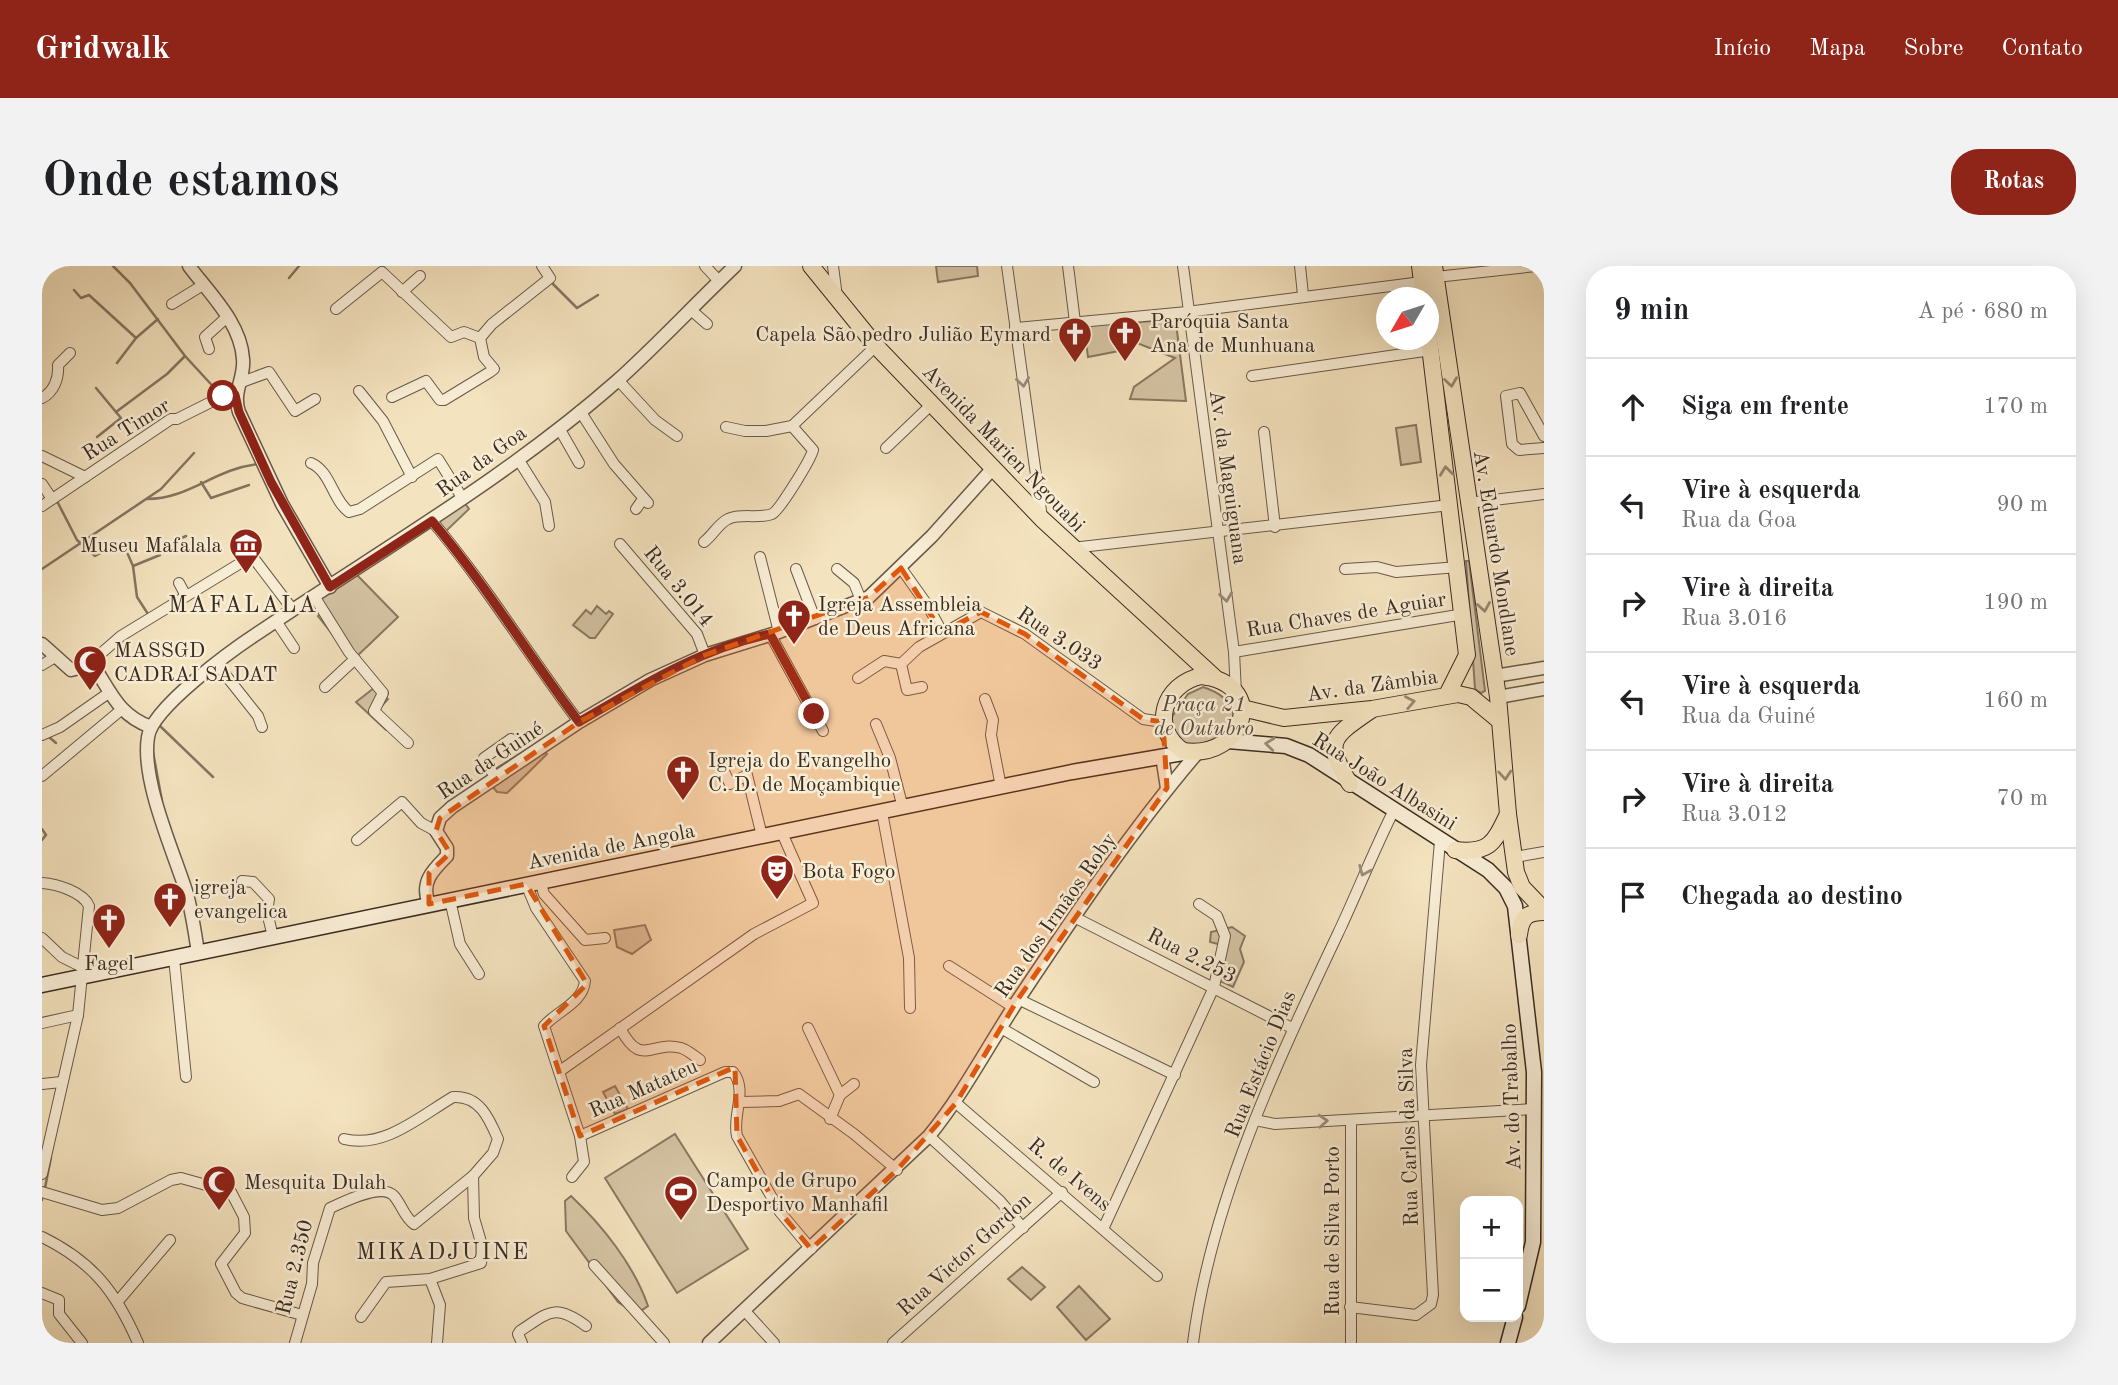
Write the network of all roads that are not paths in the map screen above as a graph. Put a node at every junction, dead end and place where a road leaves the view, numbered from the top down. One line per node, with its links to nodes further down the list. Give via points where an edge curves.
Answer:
1 (189, 266): 15 (street)
2 (542, 266): 27 (street, via 550,278)
3 (705, 266): 14 (street)
4 (735, 266): 14 (street, Rua da Goa)
5 (811, 266): 18 (main road, Avenida Marien Ngouabi)
6 (833, 266): 18 (street)
7 (1007, 266): 26 (street)
8 (1068, 266): 24 (street)
9 (1183, 266): 22 (street, Av. da Maguiguana)
10 (1300, 266): 17 (street)
11 (1536, 266): 13 (street)
12 (421, 276): 16 (street)
13 (1427, 278): 17 (street); 60 (main road, Av. Eduardo Mondlane, one-way to 60)
14 (719, 281): 21 (street, Rua da Goa)
15 (203, 285): 19 (street); 23 (street)
16 (402, 292): 20 (street, via 382,271); 27 (street, via 451,337 464,332)
17 (1303, 295): 22 (street)
18 (837, 300): 28 (main road, Avenida Marien Ngouabi)
19 (172, 304)
20 (336, 309)
21 (691, 310): 25 (street); 33 (street, Rua da Goa)
22 (1187, 312): 24 (street); 68 (street, Av. da Maguiguana)
23 (227, 317): 29 (street, via 205,337); 34 (street, via 243,359)
24 (1074, 322): 26 (street)
25 (707, 324)
26 (1015, 328): 64 (street, one-way to 64)
27 (480, 338): 36 (street, via 484,357 494,369 444,400 426,381)
28 (876, 346): 39 (main road, Avenida Marien Ngouabi); 41 (street)
29 (209, 349)
30 (1431, 350): 32 (street); 61 (main road, Av. Eduardo Mondlane, one-way to 30)
31 (70, 353): 37 (street, via 58,365 59,376)
32 (1252, 376)
33 (618, 380): 40 (street, Rua da Goa); 45 (street, via 655,420)
34 (237, 389): 38 (street, Rua Timor, via 269,372 295,411); 54 (street, Rua Timor, via 171,419); 79 (street, via 239,412 271,482)
35 (359, 391): 55 (street, via 383,421)
36 (392, 397)
37 (42, 398)
38 (315, 399)
39 (932, 404): 47 (street); 53 (main road, Avenida Marien Ngouabi)
40 (580, 411): 43 (street, Rua da Goa); 63 (street, via 645,501)
41 (792, 426): 42 (street, via 766,431); 69 (street, via 813,450 780,509 770,515 729,519)
42 (726, 427)
43 (559, 428): 50 (street, Rua da Goa); 52 (street)
44 (1264, 432): 67 (street)
45 (677, 436)
46 (1544, 436): 48 (street, via 1520,393 1506,396 1512,444 1519,450)
47 (886, 448)
48 (1544, 448)
49 (42, 456): 54 (street)
50 (518, 459): 59 (street, Rua da Goa); 66 (street, via 545,502)
51 (311, 463): 55 (street, via 324,473 349,512)
52 (579, 463)
53 (994, 467): 64 (main road, Avenida Marien Ngouabi); 74 (street, Rua da Guiné)
54 (85, 477): 58 (street, Rua Timor)
55 (412, 477): 59 (street, via 438,459)
56 (42, 484): 58 (street)
57 (1544, 494): 60 (street)
58 (52, 499): 62 (street, Rua Timor)
59 (463, 499): 65 (street, Rua da Goa)
60 (1468, 503): 101 (main road, Av. Eduardo Mondlane, one-way to 101)
61 (1450, 505): 67 (street); 73 (main road, Av. Eduardo Mondlane)
62 (42, 506)
63 (636, 509)
64 (1042, 519): 71 (main road, Avenida Marien Ngouabi)
65 (432, 521): 79 (street, Rua da Goa); 116 (street, via 471,566)
66 (550, 526)
67 (1275, 527): 68 (street)
68 (1217, 529): 71 (street); 92 (street, Av. da Maguiguana, one-way to 92)
69 (704, 542)
70 (620, 544): 93 (street, Rua 3.014, via 697,634)
71 (1072, 548): 90 (main road, Avenida Marien Ngouabi)
72 (760, 557): 88 (street)
73 (1458, 567): 77 (street, via 1396,572 1377,567); 84 (main road, Av. Eduardo Mondlane)
74 (901, 568): 82 (street, Rua da Guiné); 87 (street)
75 (796, 569): 85 (street)
76 (837, 569): 82 (street, via 854,583)
77 (1345, 569)
78 (178, 583): 80 (street)
79 (330, 587): 81 (street, Rua da Goa)
80 (187, 596): 83 (street, via 255,558); 96 (street, via 121,636)
81 (314, 596): 83 (street, Rua da Goa); 95 (street)
82 (861, 600): 85 (street, Rua da Guiné)
83 (293, 610): 86 (street, Rua da Goa)
84 (1464, 614): 92 (street, Rua Chaves de Aguiar); 109 (main road, Av. Eduardo Mondlane, via 1467,655)
85 (815, 619): 88 (street, Rua da Guiné)
86 (276, 621): 91 (street); 97 (street, Rua da Goa)
87 (942, 632): 98 (street, Rua 3.033); 117 (street, Rua 3.033, via 981,612 1025,634 1143,719)
88 (774, 633): 93 (street, Rua da Guiné); 121 (street)
89 (42, 645): 94 (street)
90 (1182, 646): 102 (main road, Avenida Marien Ngouabi); 104 (main road)
91 (294, 648)
92 (1234, 652): 112 (street, Av. da Maguiguana)
93 (705, 655): 116 (street, Rua da Guiné, via 650,680)
94 (55, 657): 96 (street, via 71,670); 99 (street)
95 (355, 659): 105 (street); 125 (street, via 383,694 374,711)
96 (90, 663): 108 (street, via 103,675)
97 (216, 663): 119 (street, Rua da Goa); 120 (street)
98 (901, 664): 103 (street, via 884,661); 106 (street, via 907,690)
99 (42, 665)
100 (1544, 668): 101 (street)
101 (1495, 676): 110 (main road, Av. Eduardo Mondlane)
102 (1213, 677): 104 (main road); 112 (main road)
103 (858, 678)
104 (1188, 679): 117 (main road, via 1173,689)
105 (325, 687)
106 (922, 688)
107 (1544, 689): 110 (street)
108 (110, 692): 114 (street); 122 (street)
109 (1447, 695): 113 (main road, Av. da Zâmbia, one-way to 109); 115 (main road, Av. da Zâmbia, via 1471,697)
110 (1498, 697): 115 (main road, Av. Eduardo Mondlane)
111 (985, 699): 133 (street, via 993,720 991,735)
112 (1239, 701): 113 (main road, Av. da Zâmbia, via 1284,718); 124 (main road, via 1240,726)
113 (1372, 709): 132 (main road, via 1339,732 1334,747 1335,760)
114 (124, 712): 119 (street); 127 (street); 130 (street)
115 (1500, 721): 138 (main road, Av. Eduardo Mondlane, one-way to 138)
116 (579, 722): 131 (street, Rua da Guiné)
117 (1163, 722): 126 (main road, via 1175,746); 128 (main road)
118 (876, 724): 135 (street)
119 (151, 727): 127 (street)
120 (262, 727)
121 (822, 731)
122 (42, 735)
123 (510, 739): 131 (street, via 484,758)
124 (1228, 741): 126 (main road); 132 (main road, Rua João Albasini, one-way to 124, via 1309,755 1286,746)
125 (408, 743)
126 (1194, 751): 128 (main road, Avenida de Angola); 134 (street, Rua dos Irmãos Roby)
127 (148, 754): 160 (street, via 165,836 186,890)
128 (1162, 756): 133 (main road, Avenida de Angola); 134 (street)
129 (720, 763): 141 (street, via 730,784 747,775)
130 (42, 776)
131 (496, 779): 139 (street, Rua da Guiné, via 452,807 440,818)
132 (1350, 784): 136 (main road, Rua João Albasini)
133 (1001, 787): 135 (main road, Avenida de Angola)
134 (1167, 789): 155 (street, Rua dos Irmãos Roby)
135 (904, 808): 137 (main road, Avenida de Angola)
136 (1394, 810): 143 (main road, Rua João Albasini); 174 (street, Rua Estácio Dias, one-way to 174)
137 (883, 812): 140 (main road, Avenida de Angola); 168 (street, via 909,958)
138 (1508, 814): 144 (main road, via 1492,844 1482,851); 146 (main road, Av. Eduardo Mondlane)
139 (436, 831): 142 (street, via 421,823 402,802); 152 (street, Rua da Guiné, via 447,856 429,873)
140 (782, 833): 141 (main road, Avenida de Angola); 171 (street, via 814,903 754,934)
141 (762, 836): 149 (main road, Avenida de Angola)
142 (357, 840)
143 (1440, 841): 144 (main road, Rua João Albasini); 187 (street, Rua Carlos da Silva, via 1422,1055)
144 (1455, 850): 150 (main road, Rua João Albasini)
145 (1544, 852): 146 (street)
146 (1515, 857): 150 (main road, Av. Eduardo Mondlane)
147 (242, 881): 157 (street, via 253,882 266,894)
148 (42, 883): 163 (street, via 88,902)
149 (533, 883): 151 (main road, Avenida de Angola); 159 (street, via 585,940); 176 (street, Rua Matateu, via 542,917 585,981 575,1001 544,1026)
150 (1514, 888): 154 (main road); 156 (main road, Av. do Trabalho)
151 (450, 900): 152 (main road, Avenida de Angola); 164 (street, via 460,944)
152 (429, 904): 157 (main road, Avenida de Angola)
153 (1199, 904): 166 (street, via 1217,916 1225,936)
154 (1544, 911): 156 (main road, via 1525,916)
155 (1074, 917): 166 (street, Rua 2.253); 167 (street, Rua dos Irmãos Roby)
156 (1518, 935): 186 (main road, Av. do Trabalho, via 1529,1011)
157 (273, 937): 160 (main road, Avenida de Angola)
158 (42, 938): 163 (street)
159 (605, 938)
160 (198, 953): 161 (main road, Avenida de Angola)
161 (174, 958): 163 (main road, Avenida de Angola); 178 (street)
162 (949, 966): 167 (street)
163 (83, 972): 165 (main road, Avenida de Angola); 169 (street)
164 (479, 974)
165 (42, 985)
166 (1214, 987): 174 (street, Rua 2.253); 177 (street)
167 (1016, 1003): 173 (street, Rua dos Irmãos Roby); 177 (street)
168 (910, 1007)
169 (78, 1015): 170 (street); 179 (street)
170 (42, 1023)
171 (621, 1028): 175 (street, via 631,1047 639,1051 679,1047); 176 (street)
172 (808, 1028): 183 (street)
173 (1001, 1028): 180 (street); 185 (street, Rua dos Irmãos Roby)
174 (1292, 1028): 189 (street, Rua Estácio Dias)
175 (700, 1060)
176 (559, 1071): 191 (street, Rua Matateu)
177 (1175, 1075): 201 (street)
178 (186, 1077)
179 (61, 1082): 181 (street); 194 (street)
180 (1094, 1082)
181 (42, 1084)
182 (854, 1084): 183 (street)
183 (840, 1095): 188 (street)
184 (740, 1101): 188 (street, via 779,1101 799,1094); 191 (street, Rua Matateu, via 736,1076 725,1072); 205 (street, via 733,1121 737,1136 780,1212)
185 (954, 1105): 192 (street, Rua dos Irmãos Roby); 200 (street, R. de Ivens)
186 (1534, 1110): 187 (street); 209 (main road, Av. do Trabalho, via 1533,1242)
187 (1422, 1114): 190 (street); 212 (street, Rua Carlos da Silva, via 1435,1286 1431,1304 1416,1315)
188 (830, 1119): 195 (street)
189 (1255, 1120): 190 (street, one-way to 190, via 1275,1124); 227 (street, Rua Estácio Dias, via 1212,1248)
190 (1351, 1120): 212 (street, Rua de Silva Porto)
191 (580, 1136): 198 (street, via 584,1162)
192 (929, 1136): 195 (street, Rua dos Irmãos Roby); 202 (street, via 1000,1200)
193 (344, 1139): 197 (street, via 379,1141 453,1097 464,1096 489,1119 498,1139 493,1153)
194 (44, 1161): 196 (street)
195 (897, 1170): 205 (street, Rua dos Irmãos Roby)
196 (42, 1174)
197 (473, 1176): 208 (street, via 474,1218 483,1259 478,1266 457,1268); 214 (street, Rua 2.350, via 414,1224 391,1193 376,1191 329,1210)
198 (572, 1177)
199 (42, 1192): 214 (street, via 102,1210 118,1208 181,1178 231,1192 244,1217 245,1233 220,1264 236,1293)
200 (1062, 1192): 201 (street, R. de Ivens); 202 (street, Rua Victor Gordon)
201 (1104, 1227): 207 (street, R. de Ivens)
202 (1023, 1228): 226 (street, Rua Victor Gordon)
203 (42, 1237): 211 (street, via 87,1265)
204 (170, 1240): 211 (street)
205 (811, 1250): 213 (street, Rua dos Irmãos Roby)
206 (594, 1265): 223 (street)
207 (1157, 1276)
208 (430, 1279): 215 (street, via 386,1282); 221 (street, via 440,1305)
209 (1523, 1285)
210 (42, 1293): 218 (street, via 59,1300 59,1314)
211 (119, 1300): 219 (street)
212 (1350, 1307): 228 (street, Rua de Silva Porto)
213 (744, 1310): 224 (street, Rua dos Irmãos Roby); 225 (street)
214 (302, 1315): 220 (street, Rua 2.350)
215 (361, 1317)
216 (1514, 1322): 229 (main road)
217 (586, 1326): 222 (street, via 567,1312 547,1313 517,1334)
218 (82, 1343)
219 (138, 1343)
220 (295, 1343)
221 (438, 1343)
222 (522, 1343)
223 (664, 1343)
224 (709, 1343)
225 (774, 1343)
226 (892, 1343)
227 (1193, 1343)
228 (1351, 1343)
229 (1508, 1343)

